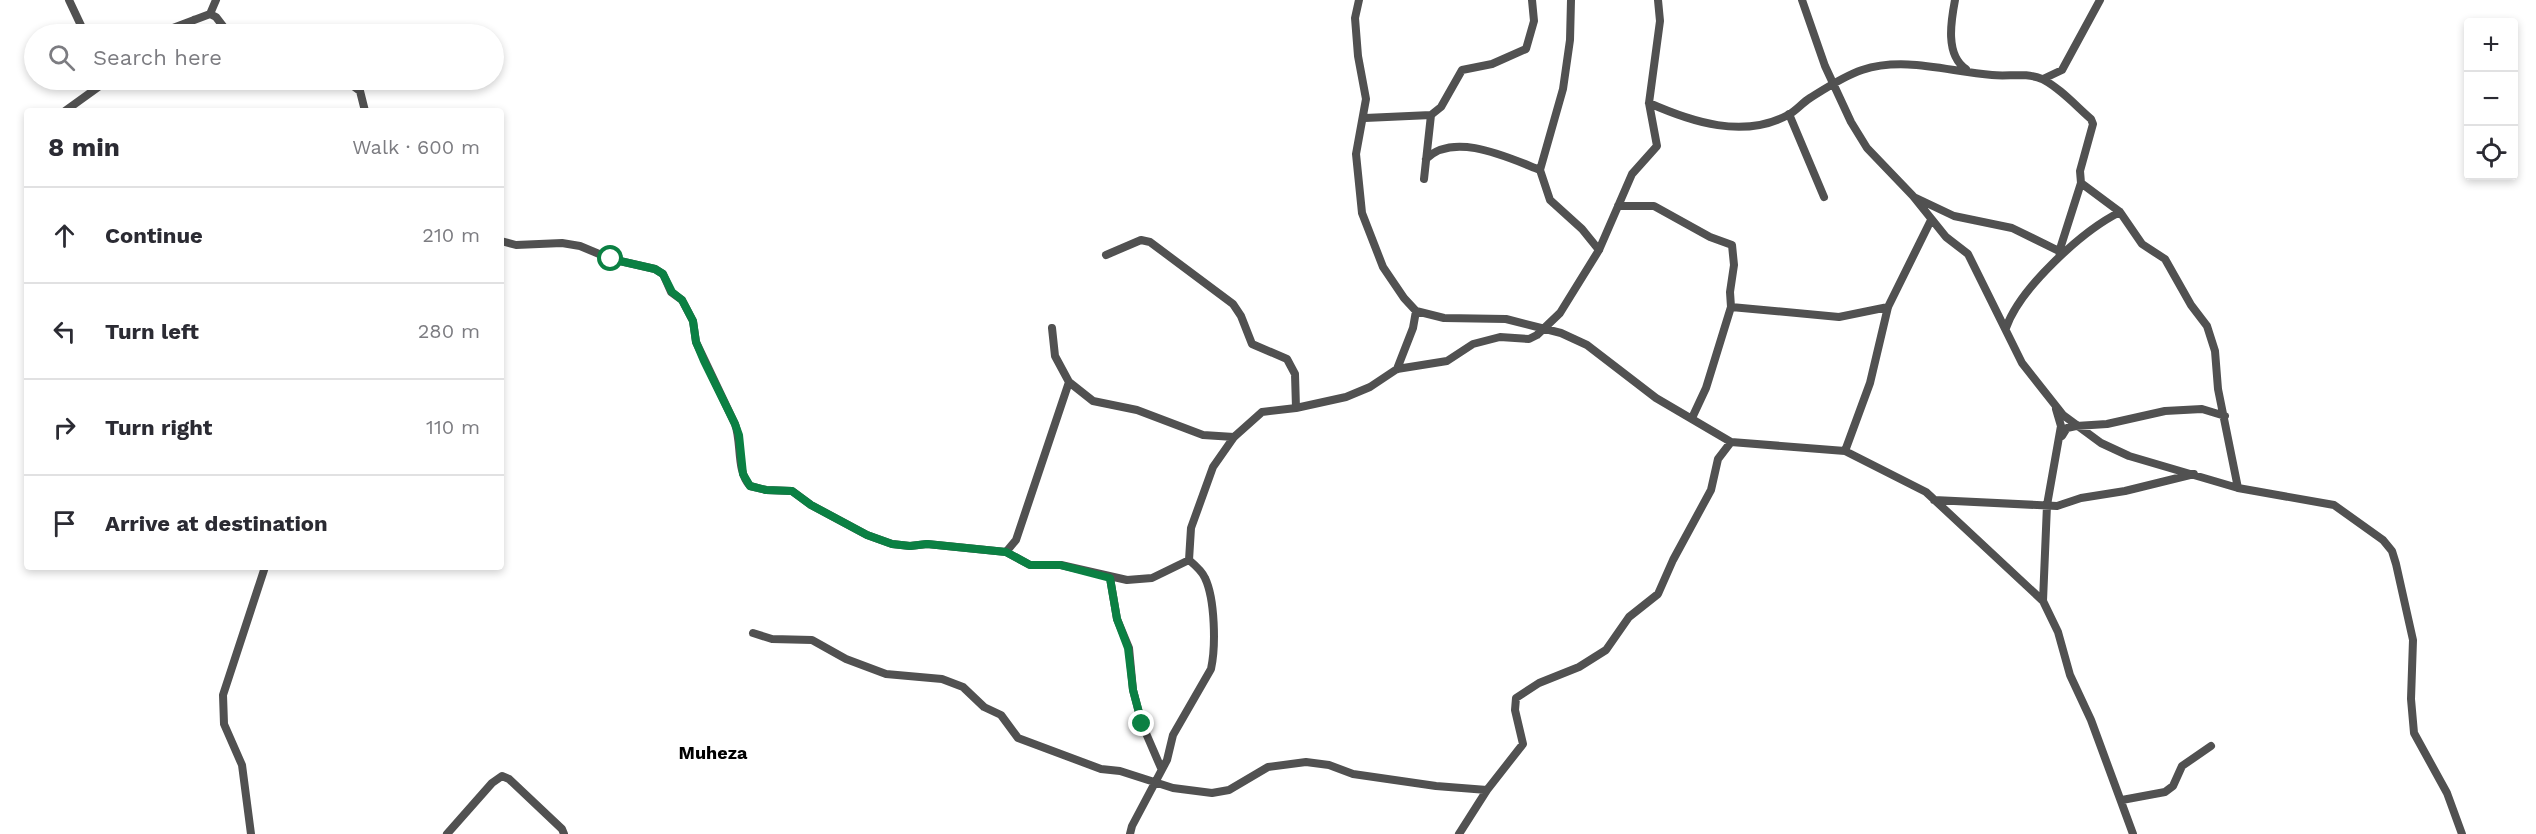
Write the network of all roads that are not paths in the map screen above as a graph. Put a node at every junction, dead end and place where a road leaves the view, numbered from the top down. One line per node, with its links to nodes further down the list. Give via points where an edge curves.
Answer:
1 (69, 0): 12 (street)
2 (216, 0): 10 (street)
3 (1359, 0): 26 (street, via 1355,18)
4 (1532, 0): 25 (street, via 1534,21 1526,49 1492,64 1462,70 1441,107)
5 (1571, 0): 28 (street, via 1563,89)
6 (1658, 0): 21 (street, via 1660,21)
7 (1802, 0): 18 (street)
8 (1955, 0): 16 (street, via 1951,22 1954,56)
9 (2100, 0): 17 (street, via 2062,70)
10 (210, 14): 11 (street); 15 (street)
11 (195, 20): 13 (street); 14 (street)
12 (80, 24)
13 (184, 24)
14 (192, 24)
15 (221, 24)
16 (1968, 70): 17 (street); 18 (street, via 1885,65 1861,70)
17 (2043, 79): 30 (street, via 2093,124 2080,171)
18 (1835, 84): 24 (street); 31 (street, via 1867,148)
19 (93, 90): 22 (street)
20 (359, 90): 23 (street)
21 (1649, 103): 24 (street, via 1706,124 1761,126); 33 (street, via 1657,146 1632,174)
22 (69, 108)
23 (364, 108)
24 (1789, 114): 32 (street)
25 (1431, 115): 26 (street); 27 (street)
26 (1365, 118): 42 (street, via 1356,154 1362,213 1383,267)
27 (1426, 159): 28 (street, via 1438,149 1483,148); 29 (street)
28 (1540, 170): 37 (street, via 1550,200)
29 (1424, 179)
30 (2081, 183): 34 (street); 38 (street)
31 (1913, 196): 35 (street); 38 (street, via 1954,216 2012,228)
32 (1824, 197)
33 (1618, 206): 37 (street); 40 (street, via 1654,206 1710,237 1732,244)
34 (2120, 212): 38 (street); 50 (street, via 2142,244 2165,259 2190,305 2207,326)
35 (1931, 220): 41 (street); 44 (street, via 1968,254)
36 (504, 242): 61 (street, via 580,246 663,274 693,321 696,342 739,435 743,474 750,486 792,491 867,535 892,544)
37 (1599, 250): 45 (street, via 1560,313)
38 (2062, 253): 44 (street, via 2017,303)
39 (1106, 255): 49 (street, via 1141,240 1150,242 1233,303 1252,344 1287,359 1295,374)
40 (1731, 307): 41 (street, via 1839,317); 51 (street, via 1706,388)
41 (1888, 308): 56 (street, via 1870,383)
42 (1416, 311): 45 (street, via 1444,318 1506,319); 46 (street)
43 (1052, 328): 47 (street, via 1055,356)
44 (2006, 328): 48 (street, via 2022,363)
45 (1544, 330): 46 (street, via 1529,339 1500,337 1473,344 1447,361); 51 (street, via 1587,345 1656,398)
46 (1397, 369): 49 (street, via 1371,387 1346,397)
47 (1069, 382): 53 (street, via 1093,401 1137,410 1203,435); 61 (street, via 1016,540)
48 (2054, 404): 52 (street); 54 (street, via 2061,426)
49 (1296, 408): 53 (street, via 1262,412)
50 (2225, 416): 52 (street, via 2189,408); 58 (street)
51 (1692, 418): 55 (street)
52 (2076, 426): 54 (street, via 2067,428); 57 (street, via 2129,456)
53 (1234, 437): 62 (street, via 1213,467 1199,501 1191,528)
54 (2060, 439): 60 (street)
55 (1731, 442): 56 (street); 70 (street, via 1718,459 1711,490 1658,594 1629,617 1606,650 1516,698 1523,744)
56 (1845, 451): 59 (street, via 1926,492)
57 (2196, 474): 58 (street); 60 (street)
58 (2238, 488): 78 (street, via 2334,505 2383,540 2392,551 2413,640 2410,699 2414,733 2447,793)
59 (1934, 500): 60 (street); 65 (street)
60 (2048, 505): 65 (street)
61 (1006, 552): 64 (street, via 1030,565 1060,565)
62 (1189, 560): 64 (street, via 1152,578); 68 (street, via 1204,575 1210,592 1214,657 1173,735)
63 (264, 570): 72 (street, via 223,695 224,724 242,765)
64 (1110, 578): 68 (street, via 1142,724)
65 (2043, 601): 71 (street)
66 (753, 633): 69 (street, via 772,639 812,640 846,659 886,674 942,679 963,687 975,700 1000,715 1018,738 1101,769)
67 (2211, 746): 71 (street, via 2182,766 2173,786 2165,792)
68 (1161, 768): 69 (street)
69 (1153, 782): 70 (street, via 1190,792 1212,793 1229,790 1268,767 1306,762 1365,776); 75 (street)
70 (1487, 790): 76 (street)
71 (2122, 800): 77 (street)
72 (251, 834)
73 (447, 834): 74 (street, via 502,776)
74 (564, 834)
75 (1130, 834)
76 (1459, 834)
77 (2133, 834)
78 (2462, 834)

